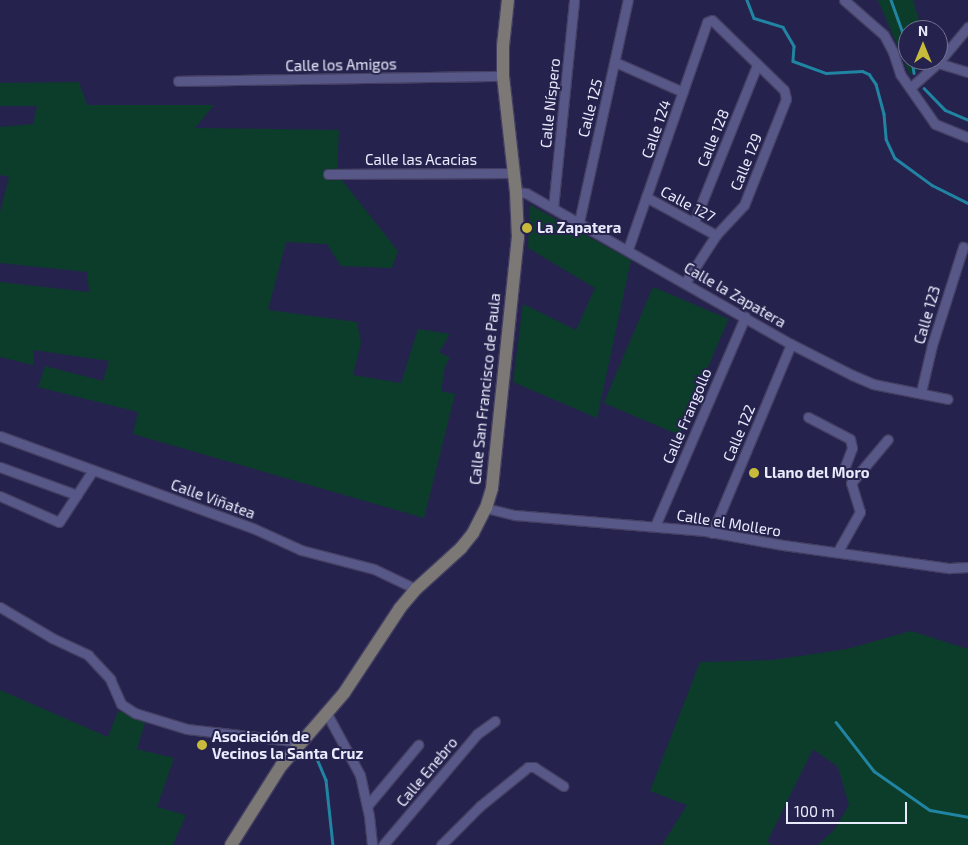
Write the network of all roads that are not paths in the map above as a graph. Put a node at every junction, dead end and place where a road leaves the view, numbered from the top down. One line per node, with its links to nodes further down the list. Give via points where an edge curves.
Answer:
1 (508, 0): 12 (main road, Calle San Francisco de Paula)
2 (574, 0): 21 (street, Calle Níspero)
3 (628, 0): 7 (street, Calle 125)
4 (844, 0): 14 (street, via 884,35 900,74)
5 (968, 27): 6 (street)
6 (948, 51)
7 (615, 62): 15 (street); 22 (street, Calle 125)
8 (757, 65): 15 (street, Calle 124, via 712,20 707,22); 23 (street, Calle 128); 24 (street, Calle 129, via 786,94 744,205)
9 (948, 66): 11 (street)
10 (930, 70): 14 (street)
11 (968, 72)
12 (503, 76): 13 (street, Calle los Amigos); 17 (main road, Calle San Francisco de Paula)
13 (178, 81)
14 (910, 88): 16 (street, via 935,124)
15 (683, 92): 20 (street, Calle 124)
16 (968, 137)
17 (514, 173): 18 (street, Calle las Acacias); 19 (main road, Calle San Francisco de Paula)
18 (328, 174)
19 (516, 192): 21 (street, Calle la Zapatera, via 526,193); 40 (main road, Calle San Francisco de Paula, via 518,238 492,488)
20 (646, 197): 23 (street, Calle 127); 26 (street, Calle 124)
21 (553, 208): 22 (street, Calle la Zapatera)
22 (579, 222): 26 (street, Calle la Zapatera)
23 (694, 222): 24 (street, Calle 127)
24 (716, 235): 27 (street, Calle 129)
25 (963, 247): 30 (street, Calle 123, via 932,345)
26 (628, 249): 27 (street, Calle la Zapatera)
27 (685, 282): 28 (street, Calle la Zapatera)
28 (744, 316): 29 (street, Calle la Zapatera); 41 (street, Calle Frangollo)
29 (791, 344): 30 (street, Calle la Zapatera, via 873,384); 42 (street, Calle 122)
30 (921, 392): 31 (street, Calle la Zapatera)
31 (948, 399)
32 (808, 417): 37 (street, via 850,439 852,448 844,469)
33 (0, 436): 36 (street, Calle Viñatea)
34 (888, 439): 37 (street)
35 (0, 467): 38 (street)
36 (93, 470): 38 (street); 45 (street, Calle Viñatea, via 255,529 301,550 374,569)
37 (853, 479): 43 (street, via 851,489 860,512)
38 (77, 495): 39 (street, via 59,522)
39 (0, 496)
40 (486, 508): 41 (street, Calle el Mollero, via 515,515); 45 (main road, Calle San Francisco de Paula, via 461,548)
41 (655, 526): 42 (street, Calle el Mollero)
42 (712, 532): 43 (street, Calle el Mollero)
43 (838, 551): 44 (street, Calle el Mollero, via 950,568)
44 (968, 567)
45 (416, 589): 47 (main road, Calle San Francisco de Paula)
46 (0, 607): 49 (street, via 88,655 110,679 121,704 135,712 188,728)
47 (327, 714): 49 (main road, Calle San Francisco de Paula); 52 (street, via 358,769)
48 (495, 721): 55 (street, Calle Enebro, via 477,734)
49 (300, 742): 53 (main road, Calle San Francisco de Paula)
50 (418, 745): 52 (street)
51 (563, 786): 56 (street, via 534,767 528,767 480,806)
52 (367, 806): 54 (street)
53 (231, 845)
54 (372, 845)
55 (383, 845)
56 (441, 845)

